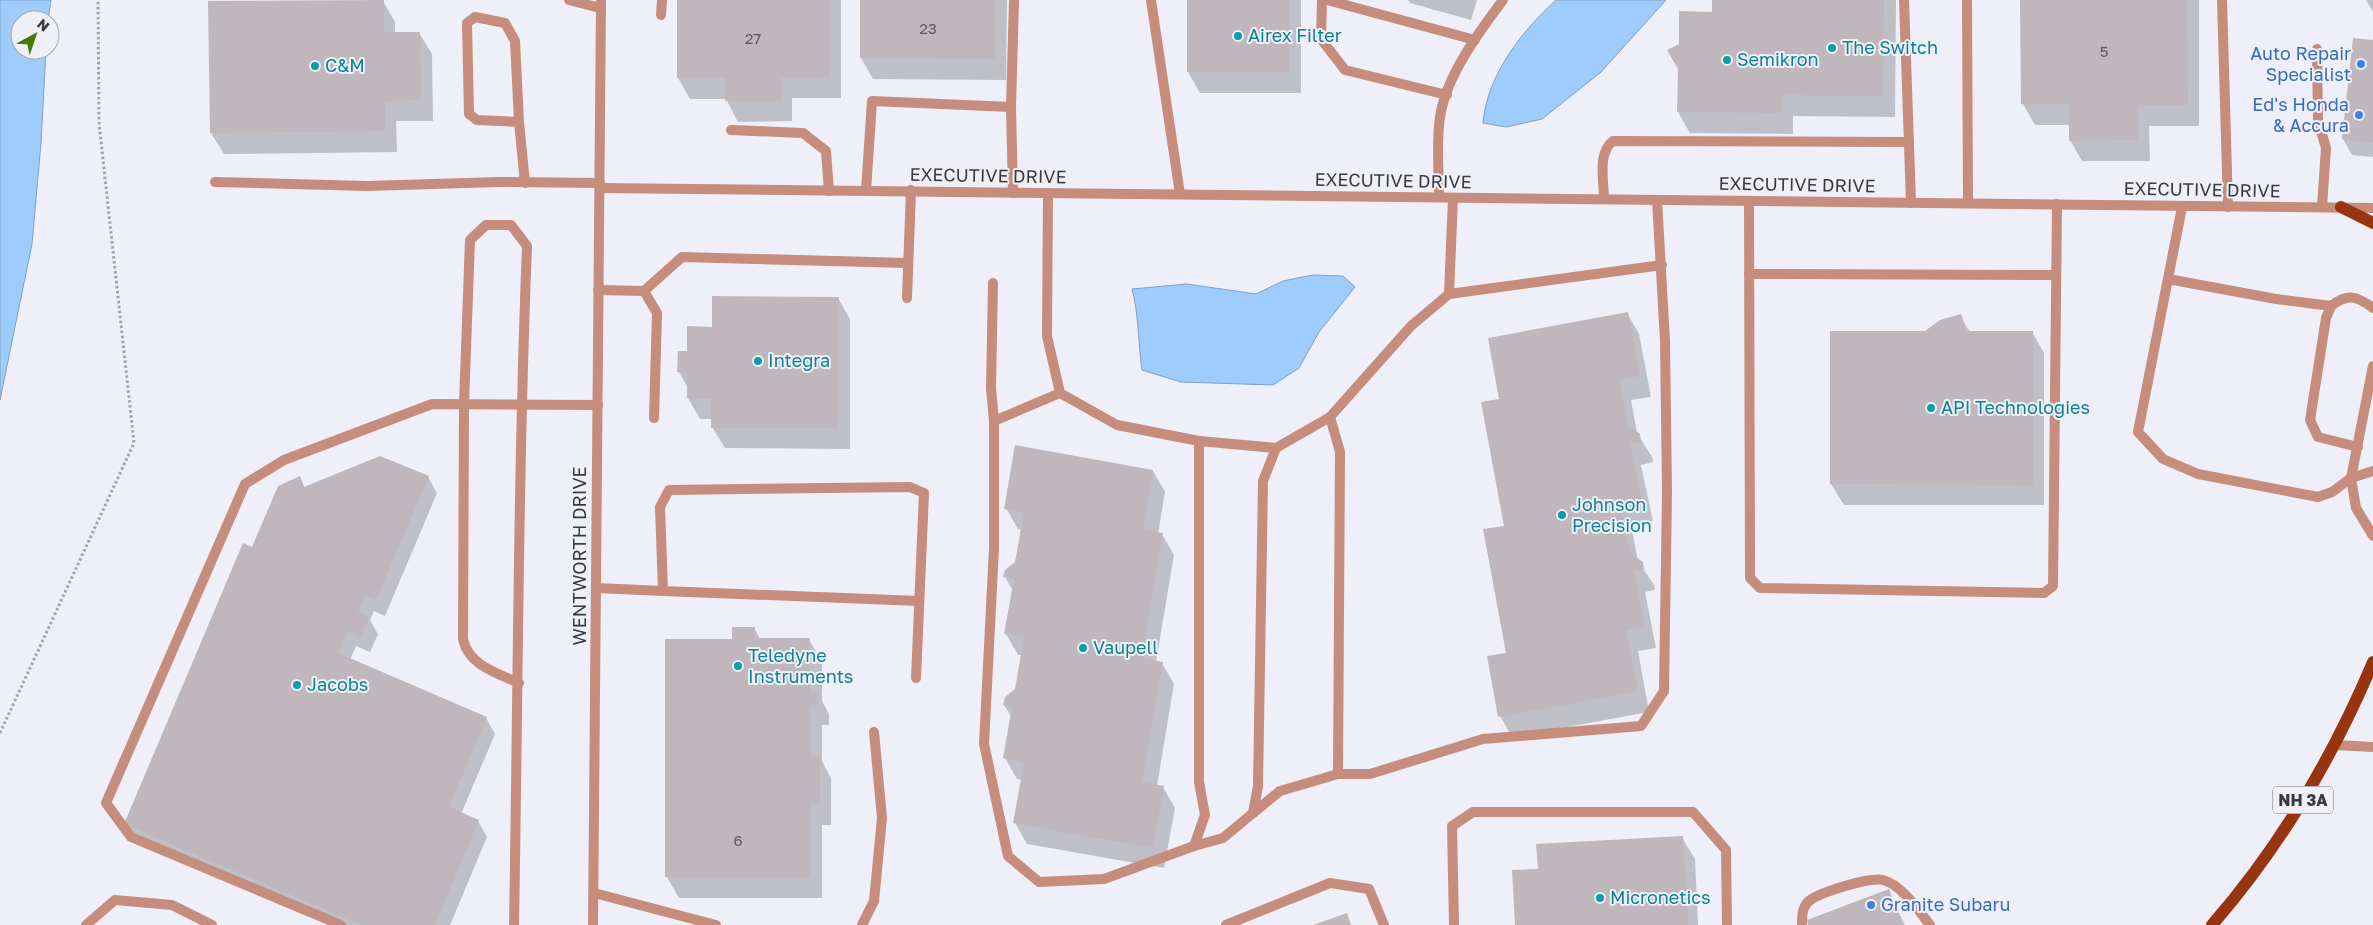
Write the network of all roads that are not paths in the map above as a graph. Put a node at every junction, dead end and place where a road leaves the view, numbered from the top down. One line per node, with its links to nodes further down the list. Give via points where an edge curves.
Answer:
1 (569, 0): 11 (street)
2 (662, 0): 12 (street)
3 (1014, 0): 16 (street)
4 (1151, 0): 28 (street)
5 (1322, 0): 15 (street, via 1321,39 1346,70)
6 (1327, 0): 13 (street)
7 (1504, 0): 13 (street)
8 (1904, 0): 19 (street)
9 (1967, 0): 35 (street)
10 (2222, 0): 38 (street)
11 (600, 4): 22 (street)
12 (661, 15)
13 (1475, 40): 15 (street, via 1454,74)
14 (2317, 49): 39 (street, via 2318,121 2326,148)
15 (1447, 95): 29 (street, via 1440,116)
16 (1011, 107): 25 (street, via 872,100); 26 (street)
17 (519, 122): 17 (street, via 515,41 505,24 475,17 467,23 469,114 477,120); 21 (street)
18 (731, 130): 24 (street, via 803,133 826,151)
19 (1909, 142): 31 (street, via 1613,141 1606,146 1603,155); 34 (street)
20 (216, 182): 21 (street, EXECUTIVE DRIVE, via 366,186)
21 (526, 183): 22 (street, EXECUTIVE DRIVE)
22 (600, 186): 24 (street, EXECUTIVE DRIVE); 49 (street, WENTWORTH DRIVE)
23 (910, 190): 25 (street, EXECUTIVE DRIVE); 26 (street, EXECUTIVE DRIVE); 43 (street)
24 (829, 191): 25 (street, EXECUTIVE DRIVE)
25 (866, 191)
26 (1013, 193): 27 (street, EXECUTIVE DRIVE)
27 (1048, 193): 28 (street, EXECUTIVE DRIVE); 56 (street, via 1047,336)
28 (1180, 194): 29 (street, EXECUTIVE DRIVE)
29 (1439, 197): 30 (street, EXECUTIVE DRIVE)
30 (1453, 198): 31 (street, EXECUTIVE DRIVE); 51 (street)
31 (1604, 199): 32 (street, EXECUTIVE DRIVE)
32 (1657, 200): 33 (street, EXECUTIVE DRIVE); 44 (street)
33 (1749, 201): 34 (street, EXECUTIVE DRIVE); 45 (street)
34 (1911, 202): 35 (street, EXECUTIVE DRIVE)
35 (1968, 203): 36 (street, EXECUTIVE DRIVE)
36 (2057, 204): 37 (street, EXECUTIVE DRIVE); 46 (street)
37 (2182, 207): 38 (street, EXECUTIVE DRIVE); 47 (street)
38 (2228, 207): 39 (street, EXECUTIVE DRIVE)
39 (2322, 207): 40 (street, EXECUTIVE DRIVE)
40 (2341, 208): 41 (street, EXECUTIVE DRIVE); 42 (main road)
41 (2373, 208)
42 (2373, 223)
43 (908, 263): 50 (street, via 682,257); 52 (street)
44 (1662, 265): 51 (street); 78 (street, via 1667,492 1664,691 1641,726 1483,739 1370,774)
45 (1749, 274): 46 (street); 46 (street, via 1750,578 1760,588 2044,593 2053,586)
46 (2056, 276)
47 (2168, 279): 53 (street); 67 (street, via 2138,432 2163,459 2198,474 2318,497 2332,492)
48 (992, 283): 62 (street, via 991,388)
49 (598, 290): 50 (street); 59 (street, WENTWORTH DRIVE)
50 (644, 291): 61 (street, via 657,313)
51 (1448, 294): 60 (street, via 1411,326)
52 (907, 298)
53 (2331, 306): 54 (street, via 2341,298 2359,298); 64 (street, via 2323,333 2310,420 2318,437)
54 (2373, 308)
55 (2373, 366): 64 (street)
56 (1060, 393): 62 (street); 63 (street, via 1117,426)
57 (464, 404): 58 (street); 58 (street, via 470,240 486,225 511,225 526,246); 74 (street, via 463,639 465,649 476,662); 84 (street, via 432,404 284,460 245,484 106,803 130,837)
58 (521, 405): 59 (street); 74 (street)
59 (598, 405): 69 (street, WENTWORTH DRIVE)
60 (1330, 417): 65 (street); 78 (street, via 1340,452)
61 (654, 418)
62 (994, 421): 80 (street, via 994,548 984,744 1008,856 1039,882 1104,879)
63 (1199, 441): 65 (street); 80 (street, via 1199,782 1205,815)
64 (2358, 447): 67 (street)
65 (1276, 448): 79 (street, via 1263,481 1258,786)
66 (2373, 471): 67 (street)
67 (2351, 478): 68 (street, via 2356,508)
68 (2373, 536)
69 (596, 588): 70 (street); 81 (street, WENTWORTH DRIVE)
70 (664, 591): 71 (street); 71 (street, via 660,507 669,490 910,487 924,494)
71 (919, 601): 73 (street)
72 (2373, 662): 76 (main road, NH 3A)
73 (916, 678)
74 (518, 683): 85 (street)
75 (874, 732): 88 (street, via 882,818 874,901)
76 (2335, 745): 77 (street); 95 (main road, NH 3A, via 2263,861)
77 (2373, 747)
78 (1338, 774): 79 (street, via 1280,791)
79 (1253, 814): 80 (street, via 1223,838)
80 (1194, 846)
81 (594, 893): 86 (street, WENTWORTH DRIVE); 87 (street)
82 (86, 925): 83 (street, via 115,900 172,905)
83 (212, 925)
84 (340, 925)
85 (514, 925)
86 (594, 925)
87 (716, 925)
88 (862, 925)
89 (1226, 925): 90 (street, via 1330,883 1369,889)
90 (1384, 925)
91 (1454, 925): 92 (street, via 1452,826 1473,812 1693,812 1726,850)
92 (1726, 925)
93 (1802, 925): 94 (street, via 1806,903 1816,896 1870,880 1883,880 1894,885)
94 (1930, 925)
95 (2212, 925)

